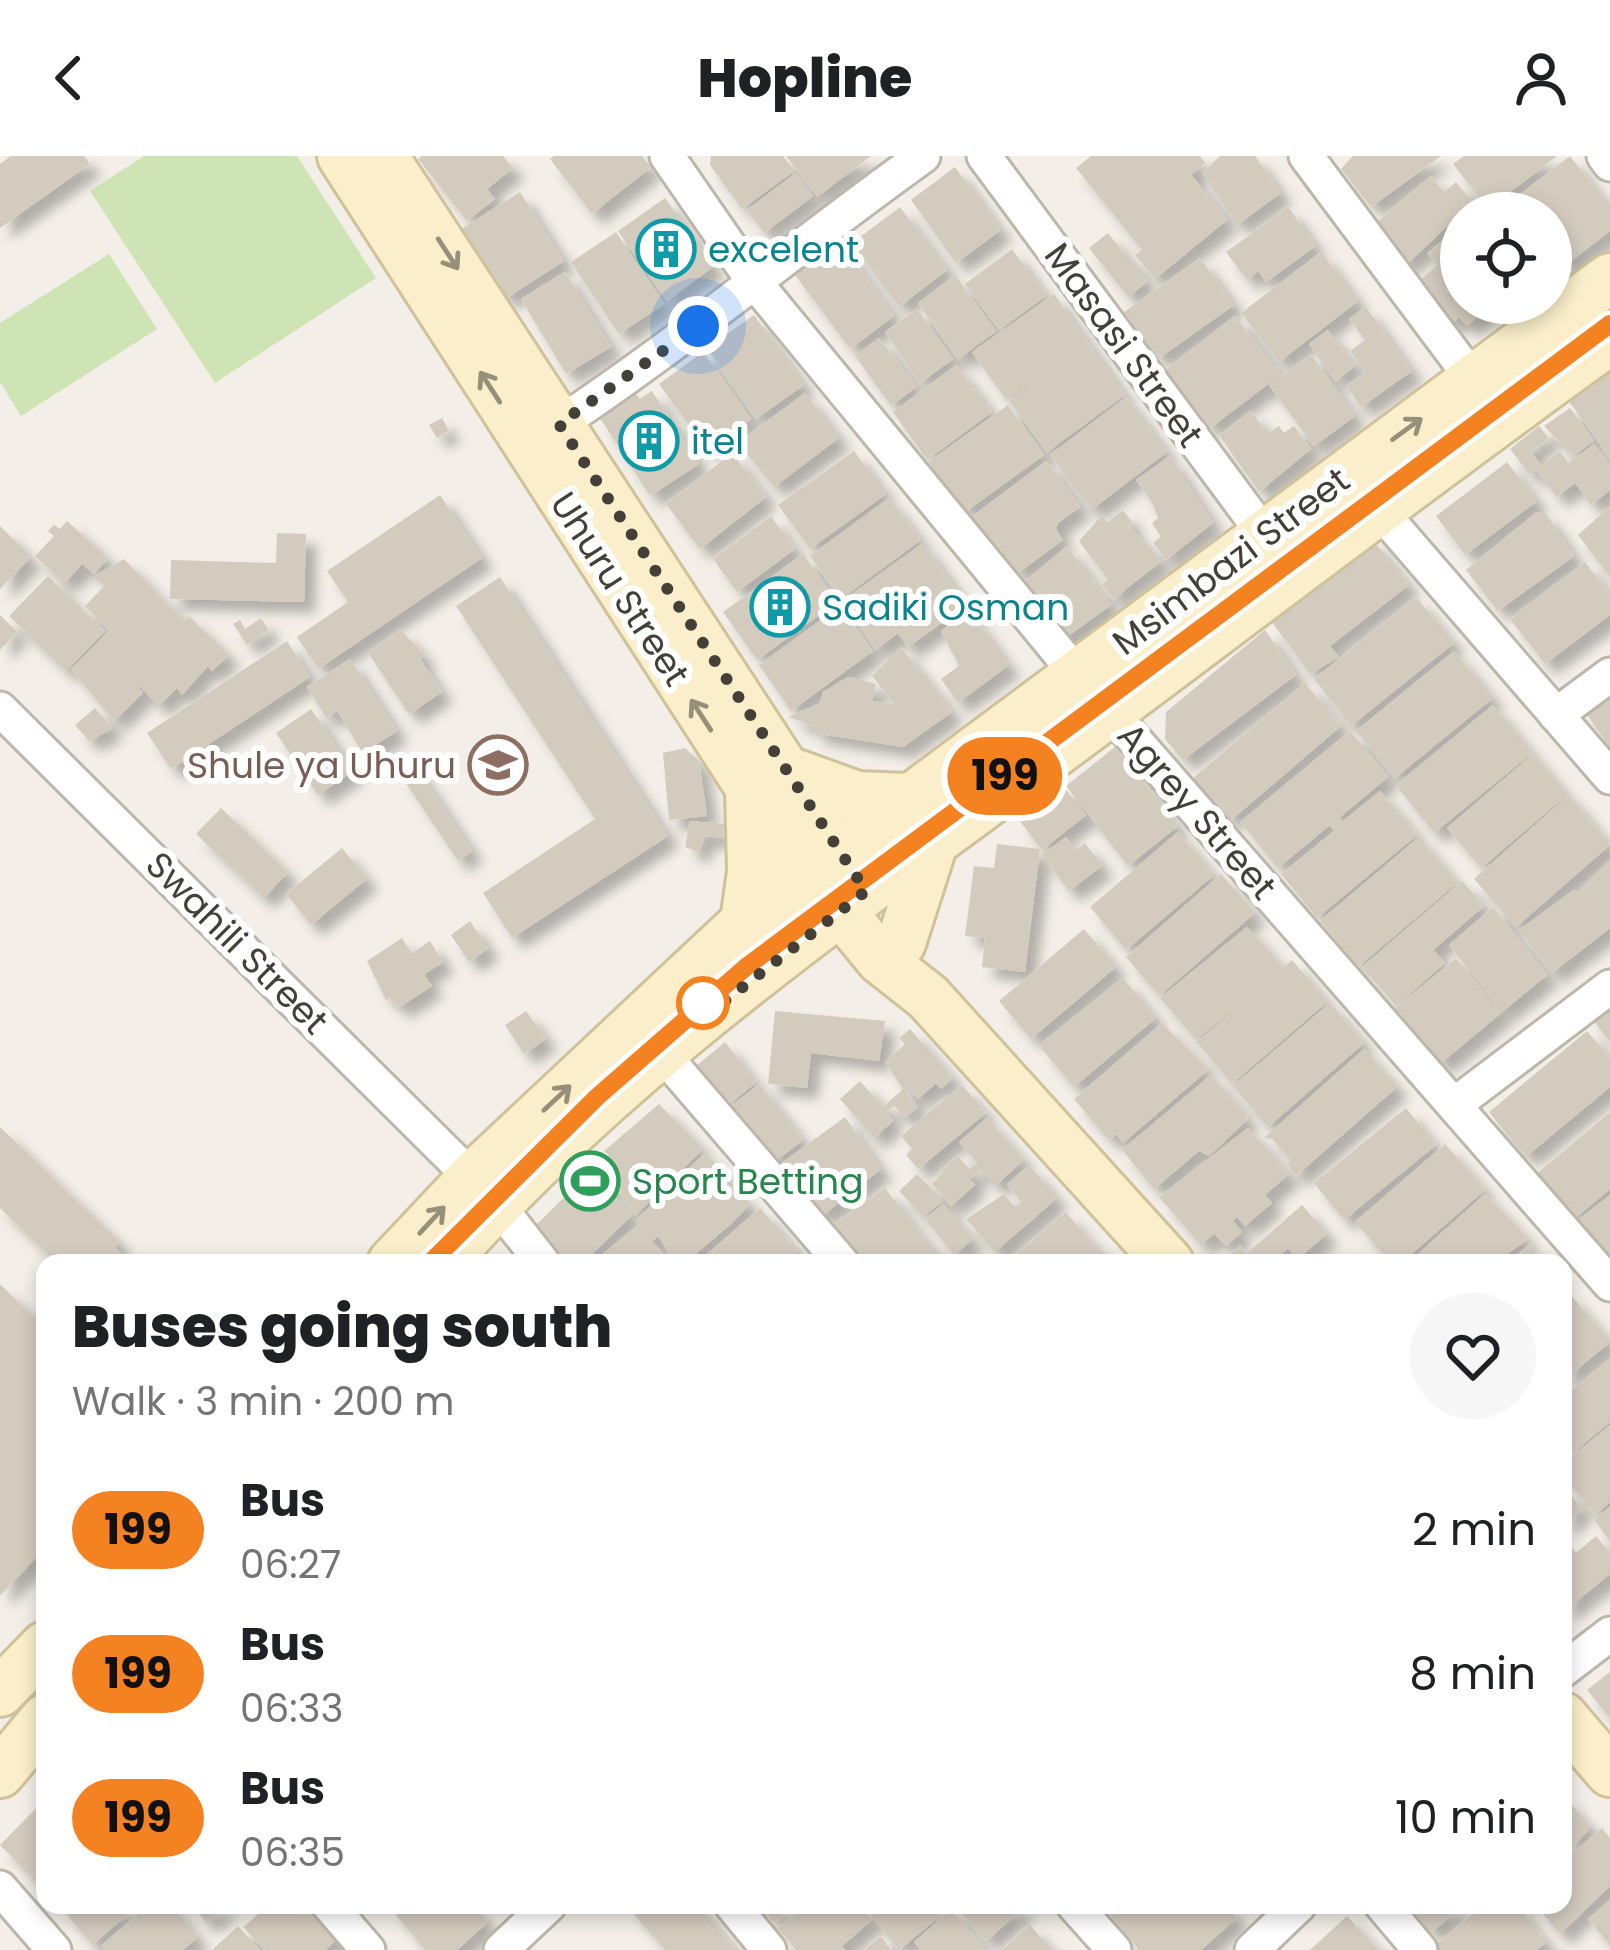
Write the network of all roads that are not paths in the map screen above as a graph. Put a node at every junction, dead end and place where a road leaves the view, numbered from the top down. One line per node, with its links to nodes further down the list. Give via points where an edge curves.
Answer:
1 (342, 156): 22 (street, Uhuru Street, one-way to 1)
2 (383, 156): 13 (street, Uhuru Street, one-way to 13)
3 (667, 156): 10 (street, Agrey Street)
4 (923, 156): 10 (street)
5 (984, 156): 16 (street, Masasi Street)
6 (1306, 156): 12 (street)
7 (1604, 156): 8 (street)
8 (1610, 164)
9 (1610, 278): 12 (street, Msimbazi Street)
10 (752, 279): 13 (street, via 671,350); 18 (street, Agrey Street)
11 (1610, 340): 15 (street, Msimbazi Street)
12 (1474, 381): 14 (street, Msimbazi Street, one-way to 12)
13 (559, 424): 22 (street, Uhuru Street)
14 (1346, 472): 15 (street); 16 (street, Msimbazi Street)
15 (1378, 509): 18 (street, Msimbazi Street); 20 (street)
16 (1264, 534): 18 (street, Msimbazi Street)
17 (1610, 675): 20 (street)
18 (1095, 694): 23 (street, Msimbazi Street); 24 (street, Msimbazi Street); 31 (street, Agrey Street)
19 (0, 710): 32 (street, Swahili Street)
20 (1556, 715): 21 (street)
21 (1610, 777)
22 (768, 781): 23 (street); 25 (street, Uhuru Street); 26 (street)
23 (908, 798): 25 (street, Msimbazi Street)
24 (933, 843): 25 (street, Msimbazi Street); 27 (street)
25 (838, 880): 26 (street); 27 (street, Uhuru Street); 28 (street)
26 (745, 922): 32 (street, one-way to 26)
27 (891, 952): 28 (street); 37 (street, Uhuru Street)
28 (781, 957): 30 (street)
29 (1610, 987): 31 (street)
30 (661, 1051): 32 (street); 36 (street)
31 (1454, 1105): 38 (street, Agrey Street)
32 (484, 1190): 33 (street, one-way to 32); 34 (street); 35 (street, Swahili Street)
33 (403, 1254)
34 (448, 1254)
35 (536, 1254)
36 (834, 1254)
37 (1161, 1254)
38 (1610, 1284)
39 (1610, 1634): 41 (street)
40 (36, 1655): 42 (street)
41 (1572, 1663)
42 (0, 1692)
43 (1572, 1728): 45 (street)
44 (36, 1730): 46 (street)
45 (1610, 1772)
46 (0, 1773)
47 (0, 1888): 54 (street)
48 (337, 1914): 55 (street)
49 (539, 1914): 56 (street)
50 (739, 1914): 57 (street)
51 (1082, 1914): 58 (street)
52 (1290, 1914): 59 (street)
53 (1390, 1914): 60 (street)
54 (54, 1950)
55 (368, 1950)
56 (501, 1950)
57 (769, 1950)
58 (1114, 1950)
59 (1252, 1950)
60 (1420, 1950)

